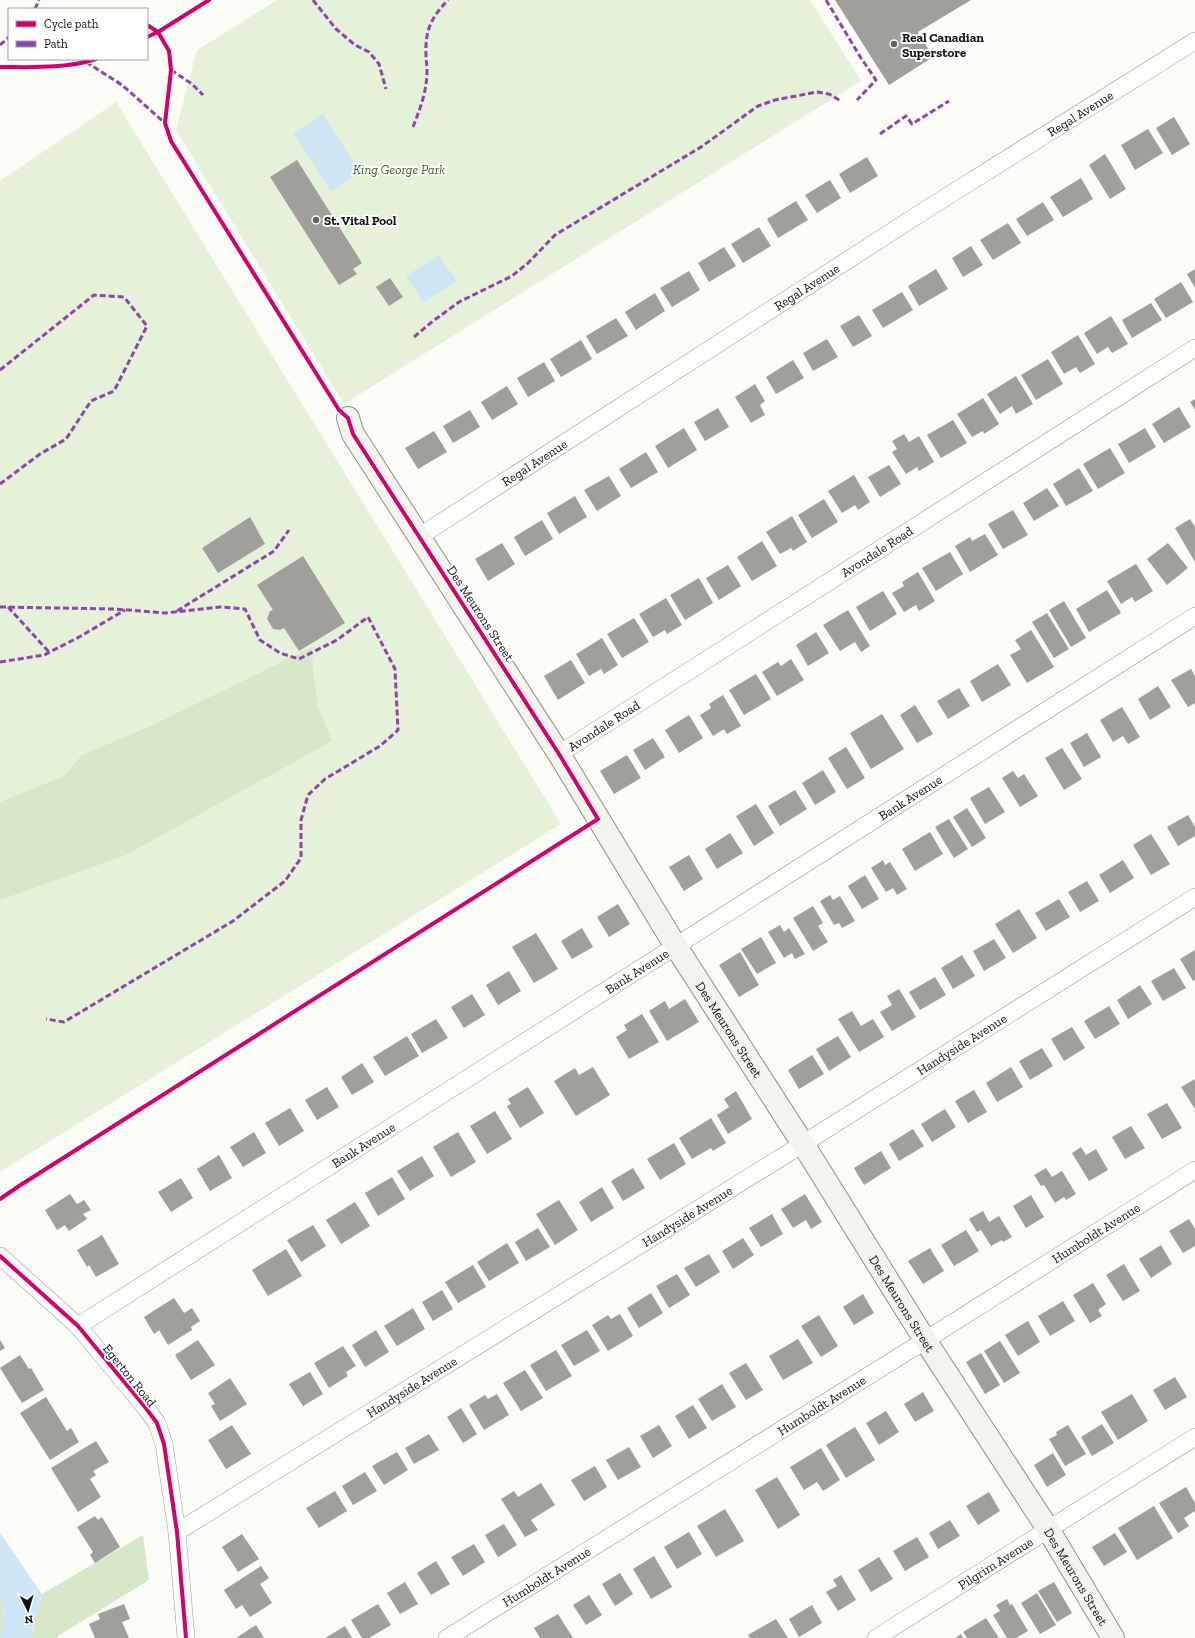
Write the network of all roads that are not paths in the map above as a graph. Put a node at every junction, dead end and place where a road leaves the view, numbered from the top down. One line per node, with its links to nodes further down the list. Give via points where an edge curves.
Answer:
1 (1195, 41): 4 (street, Regal Avenue, via 927,209)
2 (1195, 348): 6 (street, Avondale Road)
3 (348, 418): 4 (street, Des Meurons Street, via 353,434)
4 (420, 536): 6 (street, Des Meurons Street)
5 (1195, 616): 8 (street, Bank Avenue)
6 (559, 754): 8 (street, Des Meurons Street)
7 (1195, 897): 9 (street, Handyside Avenue)
8 (675, 945): 9 (street, Des Meurons Street); 12 (street, Bank Avenue)
9 (803, 1144): 13 (street, Des Meurons Street); 16 (street, Handyside Avenue)
10 (1195, 1170): 13 (street, Humboldt Avenue)
11 (0, 1256): 12 (street, Egerton Road)
12 (78, 1326): 16 (street, Egerton Road, via 157,1423 164,1444)
13 (925, 1340): 15 (street, Des Meurons Street); 18 (street, Humboldt Avenue)
14 (1195, 1437): 15 (street, Pilgrim Avenue)
15 (1048, 1529): 19 (street, Pilgrim Avenue); 20 (street, Des Meurons Street)
16 (177, 1532): 17 (street, Egerton Road)
17 (186, 1638)
18 (448, 1638)
19 (876, 1638)
20 (1113, 1638)

